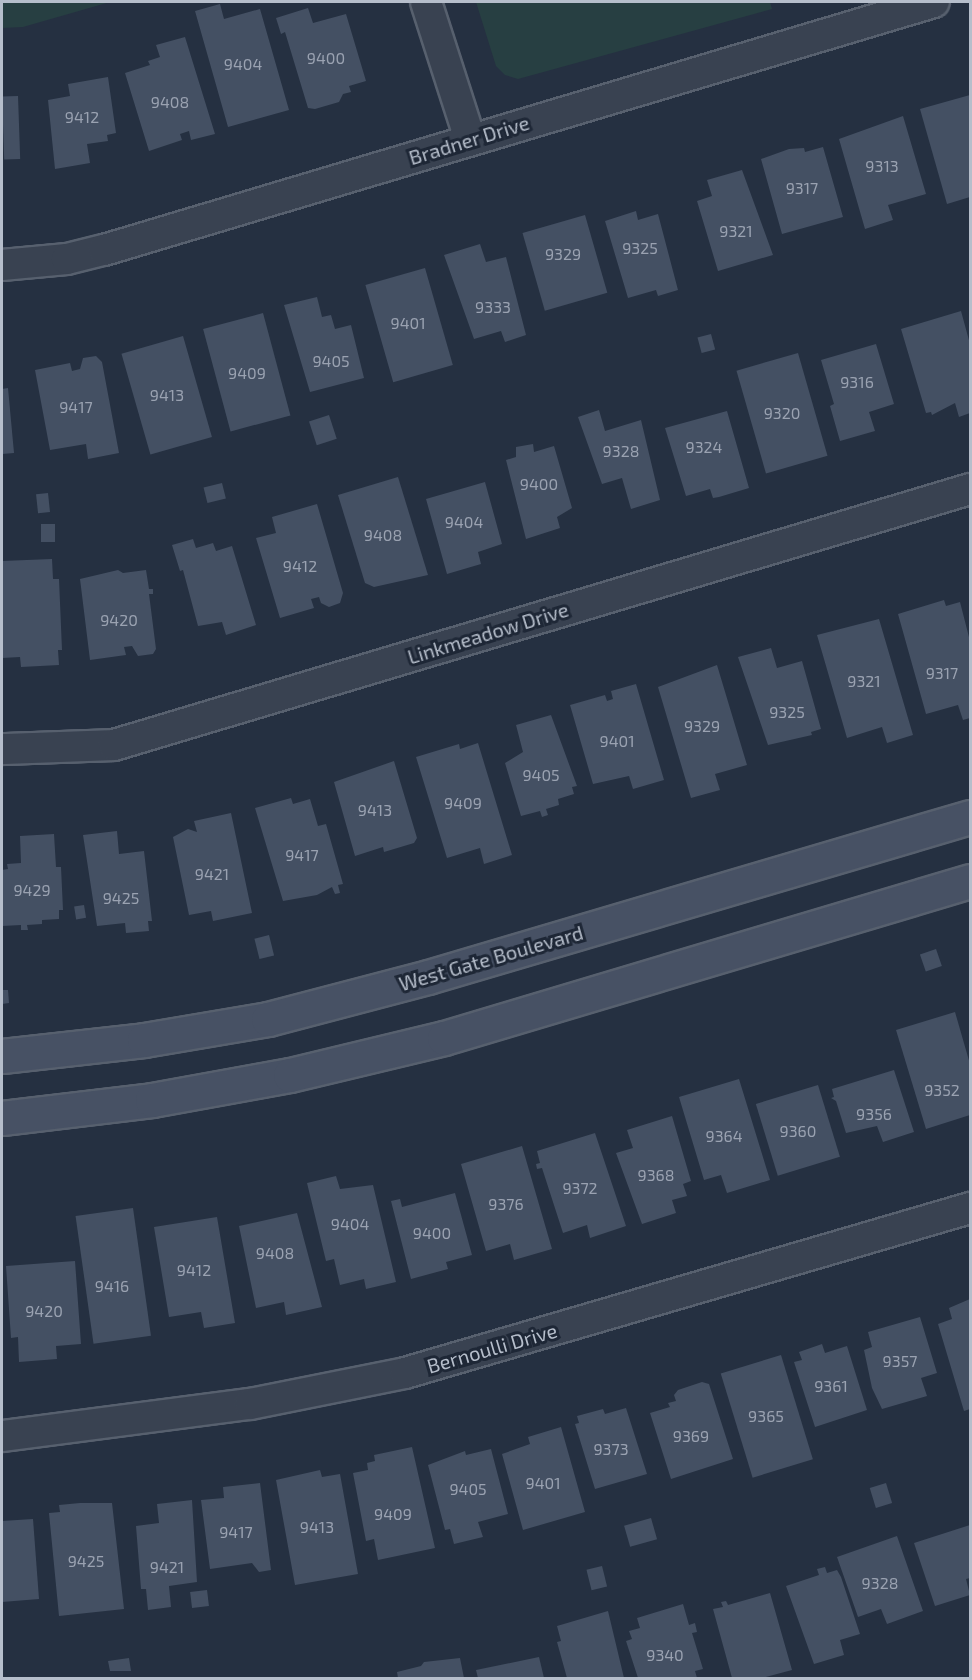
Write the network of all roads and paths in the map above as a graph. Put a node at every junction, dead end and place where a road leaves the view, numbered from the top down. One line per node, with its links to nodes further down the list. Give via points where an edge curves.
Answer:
1 (426, 2): 3 (street)
2 (934, 2): 3 (street, Bradner Drive)
3 (470, 139): 4 (street, Bradner Drive, via 104,250 67,259)
4 (2, 265)
5 (970, 489): 6 (street, Linkmeadow Drive, via 114,746)
6 (2, 748)
7 (970, 817): 9 (main road, West Gate Boulevard, via 428,977 268,1019 144,1040)
8 (970, 881): 10 (main road, via 444,1038 334,1065 152,1100)
9 (2, 1056)
10 (2, 1118)
11 (970, 1208): 12 (street, Bernoulli Drive, via 405,1373 250,1404)
12 (2, 1436)

